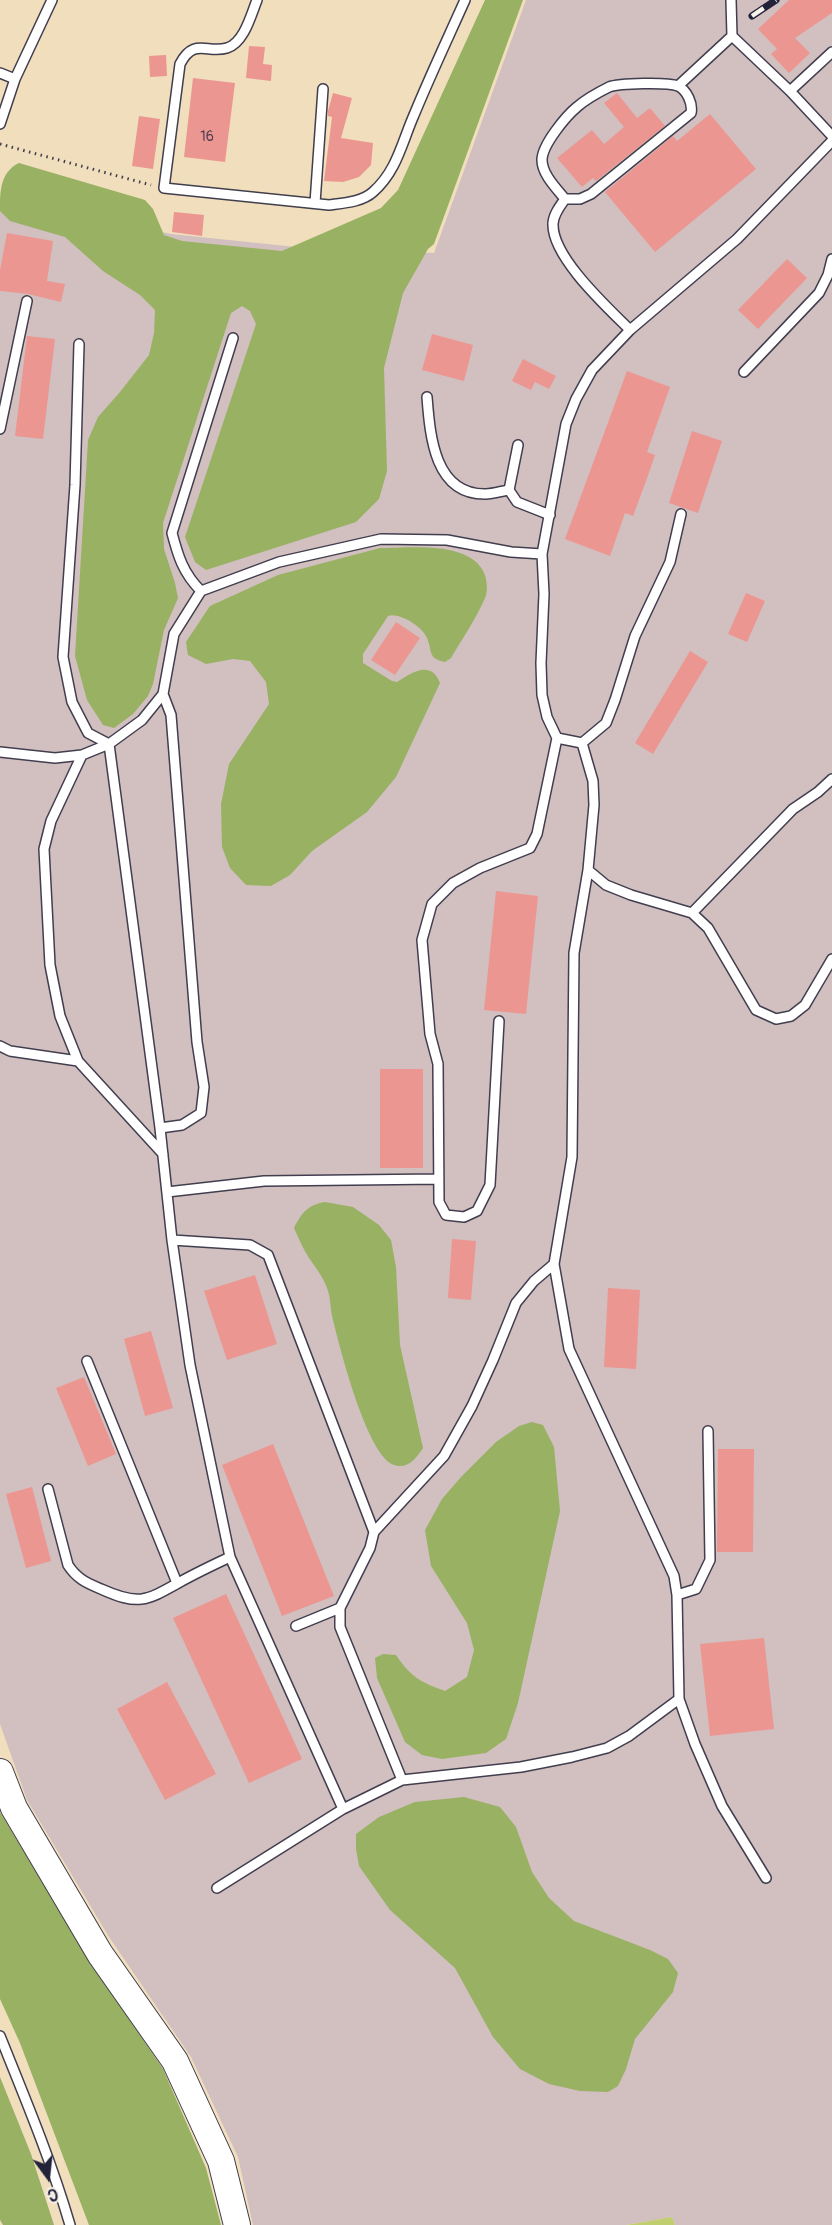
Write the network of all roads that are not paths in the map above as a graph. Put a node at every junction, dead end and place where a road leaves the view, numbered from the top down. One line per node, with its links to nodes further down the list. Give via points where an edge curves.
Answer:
1 (52, 0): 8 (lane)
2 (257, 0): 16 (lane, via 241,37 227,48 193,49 180,64 164,188)
3 (465, 0): 16 (lane, via 413,117 398,161 387,177 372,193 353,201)
4 (731, 0): 5 (lane)
5 (732, 36): 9 (lane); 11 (lane)
6 (832, 52): 11 (lane)
7 (0, 73): 8 (lane)
8 (15, 79): 12 (lane)
9 (678, 86): 15 (lane, via 691,102 691,113 591,194); 15 (lane, via 611,86 577,106 544,148 542,159 544,169)
10 (323, 89): 16 (lane)
11 (790, 91): 13 (lane)
12 (0, 124)
13 (832, 136)
14 (832, 141): 19 (lane, via 737,239)
15 (565, 199): 19 (lane, via 552,221 560,248 583,282)
16 (315, 203)
17 (832, 259): 22 (lane, via 819,293)
18 (27, 301): 24 (lane)
19 (630, 330): 28 (lane, via 592,370 576,399 566,424)
20 (233, 338): 30 (lane, via 172,533 188,577)
21 (80, 344): 34 (lane, via 63,657 72,702 88,733)
22 (744, 372)
23 (428, 397): 26 (lane, via 437,462 451,481 469,492)
24 (0, 429)
25 (518, 445): 26 (lane)
26 (509, 490): 28 (lane, via 517,502)
27 (681, 514): 33 (lane, via 669,562 635,636 606,723)
28 (550, 515): 29 (lane)
29 (542, 554): 30 (lane, via 447,540 381,539 279,562); 32 (lane, via 543,695 547,717)
30 (201, 591): 31 (lane, via 174,634)
31 (163, 694): 34 (lane, via 142,720); 44 (lane, via 171,715 204,1087 201,1113 182,1125)
32 (557, 738): 33 (lane); 46 (lane, via 537,834 530,848 453,883 432,904 422,940 430,1034 438,1064)
33 (582, 743): 38 (lane, via 593,781)
34 (109, 744): 36 (lane); 44 (lane)
35 (0, 752): 36 (lane, via 55,758)
36 (82, 755): 43 (lane, via 51,821 44,849 50,965 60,1016)
37 (832, 779): 39 (lane, via 793,809)
38 (588, 870): 39 (lane, via 615,889); 49 (lane, via 574,952 572,1157)
39 (692, 913): 40 (lane, via 708,928 756,1010 776,1019 791,1016 806,1005)
40 (832, 959)
41 (499, 1021): 46 (lane, via 490,1185 477,1211 464,1217 446,1215 439,1202)
42 (0, 1046): 43 (lane, via 10,1051)
43 (78, 1061): 45 (lane)
44 (160, 1128): 45 (lane)
45 (163, 1154): 47 (lane)
46 (439, 1179): 47 (lane, via 264,1181)
47 (167, 1192): 48 (lane)
48 (171, 1240): 53 (lane, via 250,1245 268,1255); 54 (lane, via 190,1365)
49 (554, 1264): 53 (lane, via 516,1303 472,1406 444,1456); 56 (lane, via 569,1349 674,1576)
50 (87, 1361): 55 (lane)
51 (708, 1431): 56 (lane, via 710,1560 696,1589)
52 (48, 1489): 55 (lane, via 68,1565 81,1580 120,1598 140,1600)
53 (374, 1532): 57 (lane)
54 (230, 1557): 55 (lane); 62 (lane)
55 (177, 1583)
56 (677, 1595): 59 (lane)
57 (340, 1608): 58 (lane); 61 (lane, via 340,1627)
58 (296, 1626)
59 (679, 1699): 61 (lane, via 607,1748 521,1767); 63 (lane, via 722,1806)
60 (0, 1772): 67 (main road, via 14,1808 100,1954 175,2061 221,2162)
61 (402, 1780): 62 (lane)
62 (343, 1809): 64 (lane)
63 (766, 1878)
64 (217, 1888)
65 (0, 2036): 66 (lane, via 54,2173)
66 (70, 2225)
67 (237, 2225)

